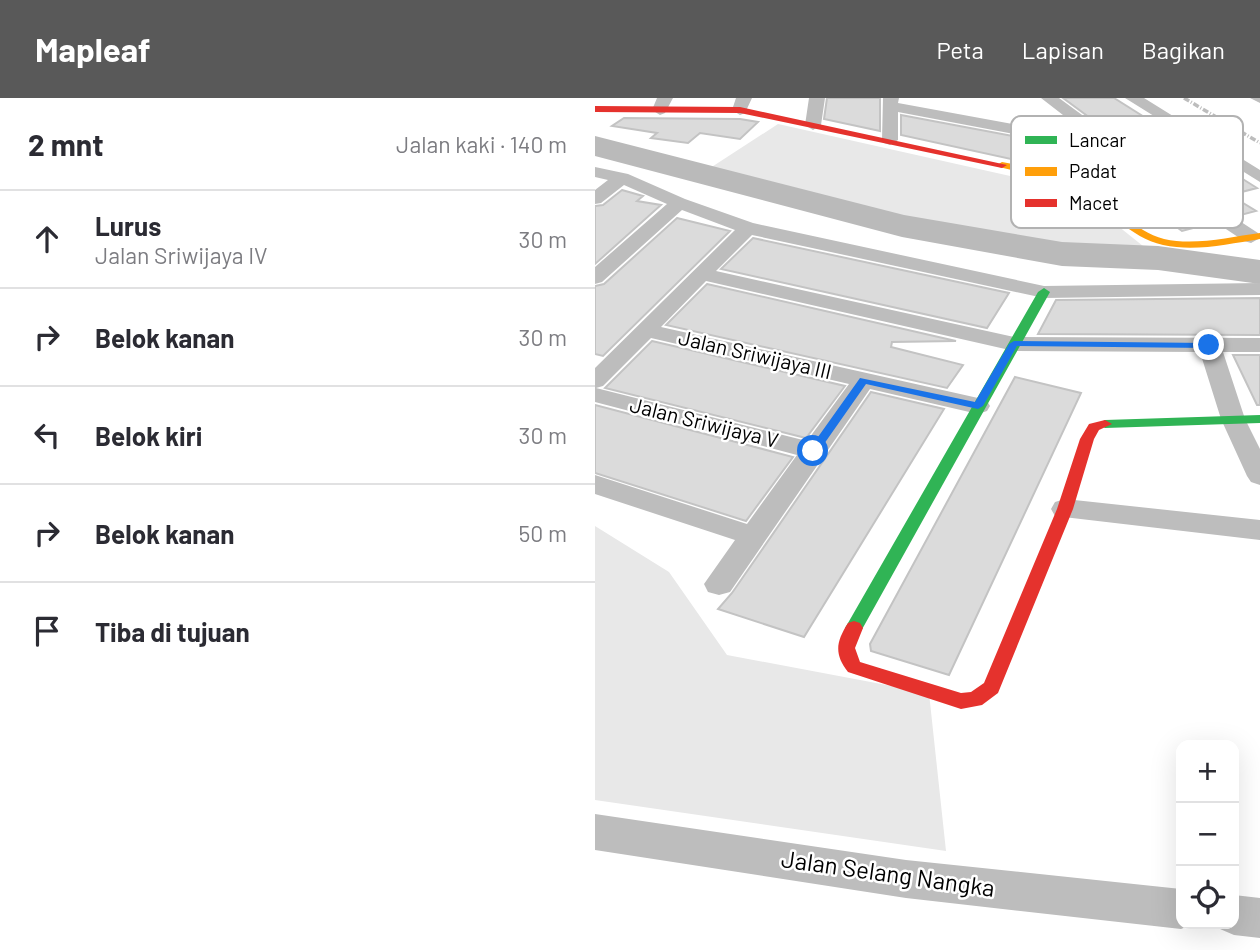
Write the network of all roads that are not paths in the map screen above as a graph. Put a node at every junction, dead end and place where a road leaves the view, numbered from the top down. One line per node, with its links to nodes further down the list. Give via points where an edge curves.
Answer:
1 (817, 98): 12 (street)
2 (1049, 98): 10 (street)
3 (1132, 98): 11 (street)
4 (1254, 98): 5 (lane)
5 (1260, 101)
6 (891, 102): 13 (street); 14 (street)
7 (663, 104): 8 (street); 9 (street)
8 (742, 104): 12 (street)
9 (595, 109)
10 (1073, 116)
11 (1161, 116)
12 (813, 125): 14 (street)
13 (1011, 127)
14 (890, 140): 16 (street)
15 (1243, 167): 18 (street)
16 (1011, 168)
17 (595, 173): 19 (street)
18 (1260, 177)
19 (622, 178): 20 (street); 21 (street)
20 (595, 199)
21 (679, 203): 22 (street); 26 (street)
22 (748, 228): 25 (street); 28 (street)
23 (1137, 228): 24 (street, via 1164,243)
24 (1255, 237)
25 (702, 274): 29 (street); 30 (street)
26 (595, 278)
27 (1260, 289): 28 (street)
28 (1044, 292): 30 (street)
29 (645, 330): 33 (street, Jalan Sriwijaya III); 34 (street)
30 (1014, 344): 31 (street); 36 (street)
31 (1209, 345): 32 (street); 37 (street)
32 (1260, 345)
33 (864, 380): 36 (street, Jalan Sriwijaya III); 39 (street)
34 (595, 381)
35 (595, 395): 39 (street, Jalan Sriwijaya V)
36 (978, 406): 42 (street, via 845,643 845,656 854,667 961,701 975,699 991,688)
37 (1233, 419): 38 (street); 40 (street); 42 (street, via 1110,422 1094,427)
38 (1260, 419)
39 (813, 451): 44 (street)
40 (1260, 476)
41 (595, 484): 44 (street)
42 (1065, 509): 43 (street)
43 (1260, 530)
44 (753, 536): 45 (street)
45 (719, 584)
46 (595, 832): 47 (street, Jalan Selang Nangka, via 906,879)
47 (1176, 908)
48 (1239, 916): 49 (street)
49 (1260, 918)

